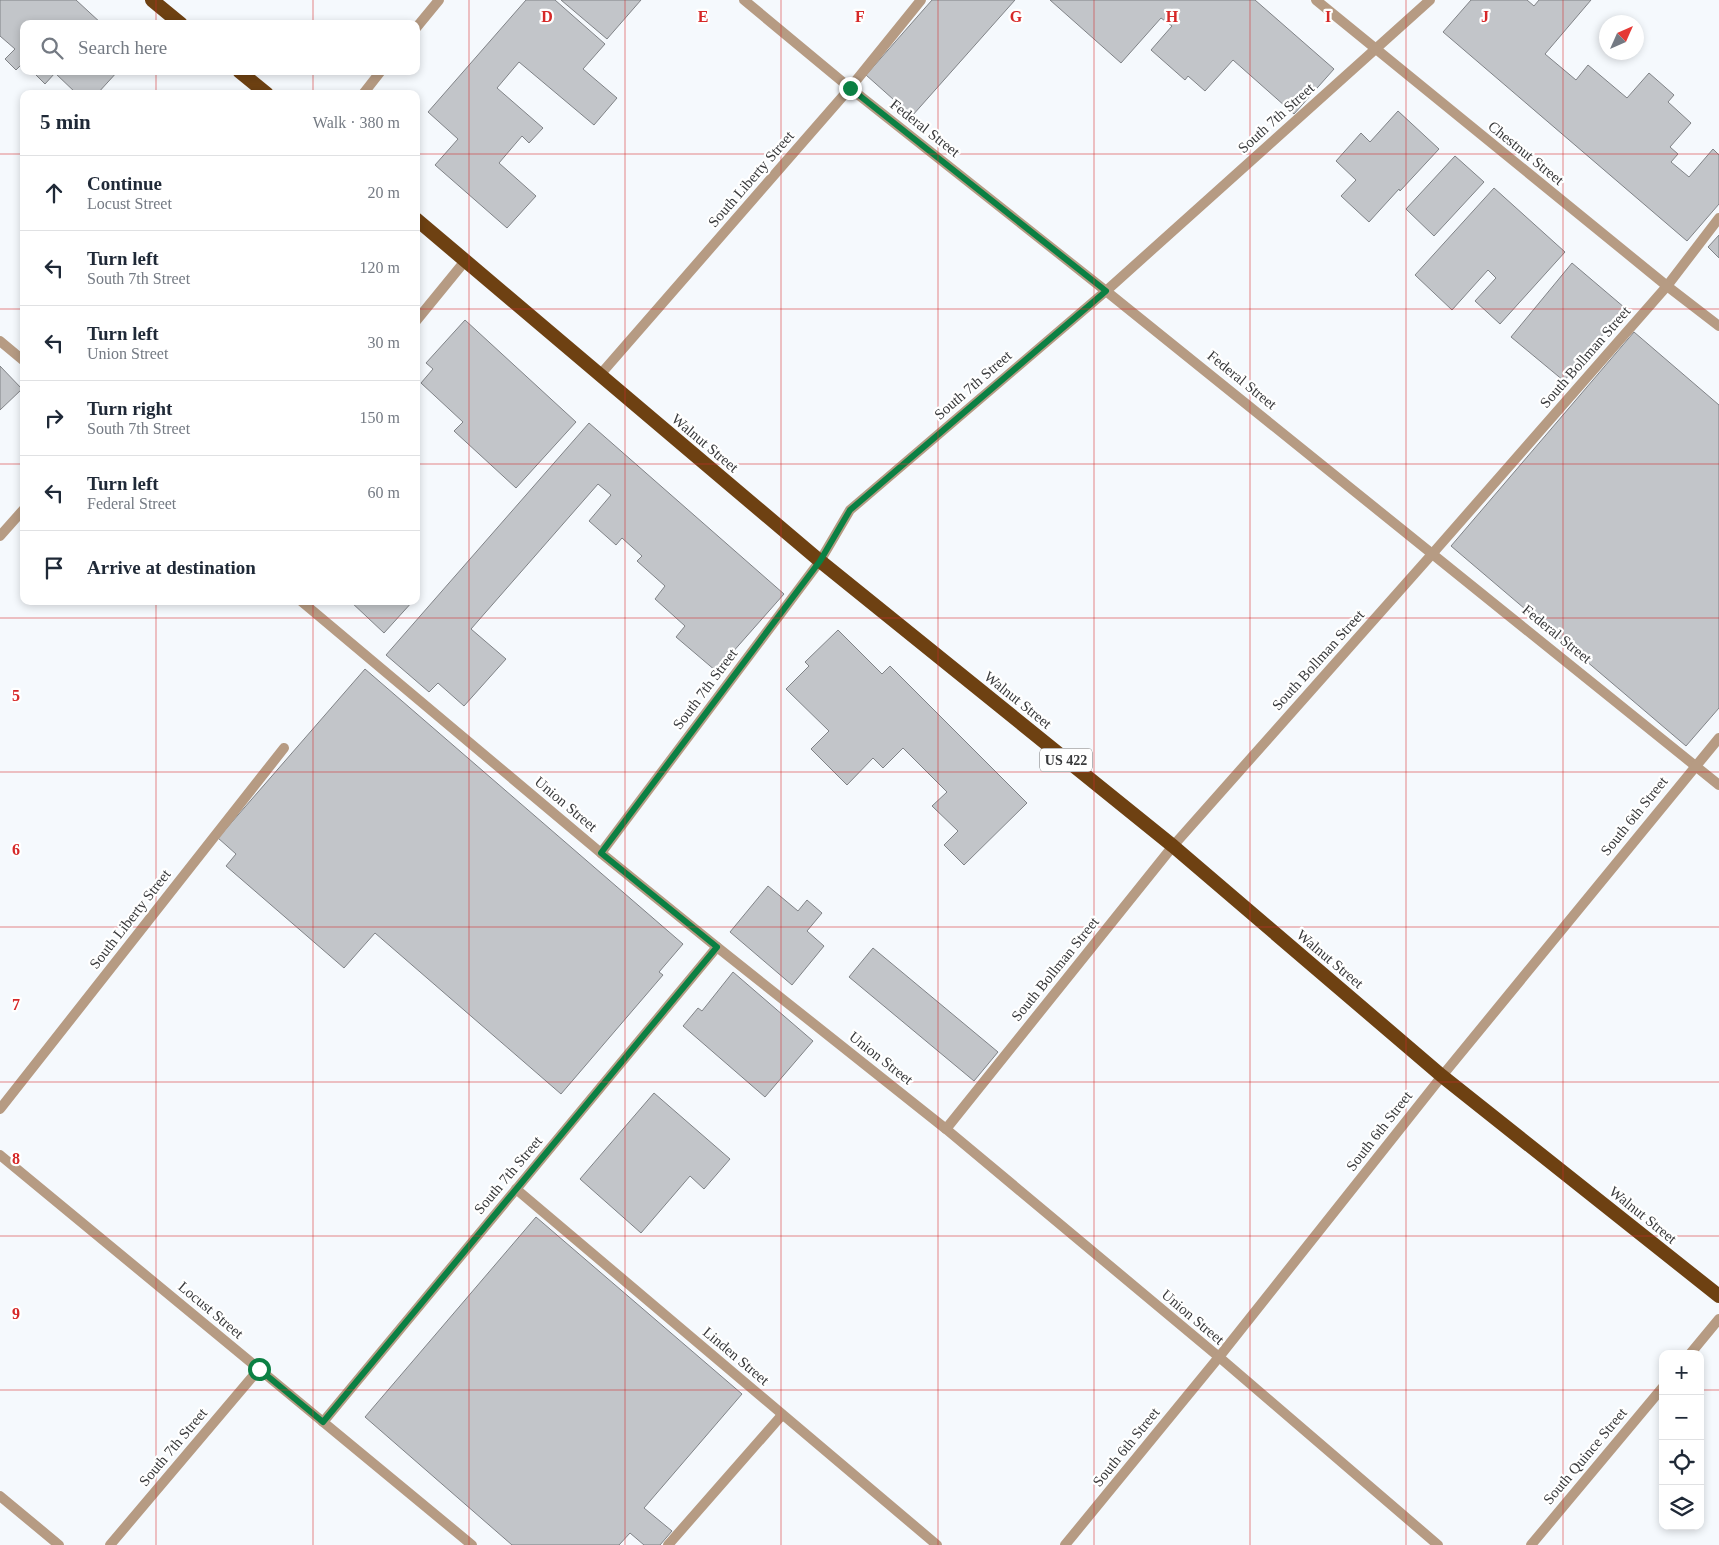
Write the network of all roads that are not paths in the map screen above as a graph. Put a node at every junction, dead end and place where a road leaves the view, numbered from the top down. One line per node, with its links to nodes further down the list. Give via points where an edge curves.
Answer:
1 (152, 0): 7 (highway)
2 (438, 0): 8 (street)
3 (744, 0): 12 (street, Federal Street)
4 (921, 0): 12 (street, South Liberty Street)
5 (1316, 0): 9 (street, Chestnut Street)
6 (1430, 0): 9 (street, South 7th Street)
7 (176, 20)
8 (420, 23)
9 (1375, 50): 18 (street, Chestnut Street); 19 (street, South 7th Street)
10 (244, 75): 13 (highway)
11 (378, 75): 14 (street)
12 (850, 88): 19 (street, Federal Street); 24 (street, South Liberty Street)
13 (262, 90)
14 (366, 90)
15 (1719, 218): 18 (street, South Bollman Street)
16 (420, 222): 17 (highway, Walnut Street / US 422)
17 (465, 261): 20 (street); 24 (highway, Walnut Street / US 422)
18 (1667, 286): 21 (street, Chestnut Street); 27 (street, South Bollman Street)
19 (1106, 291): 27 (street, Federal Street); 28 (street, South 7th Street, via 850,510)
20 (420, 312)
21 (1719, 326)
22 (0, 341): 23 (street)
23 (20, 358)
24 (600, 376): 28 (highway, Walnut Street / US 422)
25 (20, 514): 26 (street)
26 (0, 536)
27 (1433, 553): 32 (street, Federal Street); 34 (street, South Bollman Street)
28 (820, 561): 34 (highway, Walnut Street / US 422); 35 (street, South 7th Street)
29 (305, 605): 35 (street, Union Street)
30 (1719, 738): 32 (street, South 6th Street)
31 (284, 748): 38 (street, South Liberty Street)
32 (1695, 766): 33 (street, Federal Street); 37 (street, South 6th Street)
33 (1719, 785)
34 (1173, 846): 37 (highway, Walnut Street / US 422); 39 (street, South Bollman Street)
35 (601, 853): 36 (street, Union Street)
36 (717, 947): 39 (street, Union Street); 41 (street, South 7th Street)
37 (1442, 1076): 42 (highway, Walnut Street / US 422); 45 (street, South 6th Street)
38 (0, 1109)
39 (946, 1129): 45 (street, Union Street)
40 (0, 1155): 46 (street, Locust Street)
41 (516, 1189): 48 (street, Linden Street); 49 (street, South 7th Street)
42 (1719, 1296)
43 (1719, 1319): 44 (street)
44 (1693, 1350)
45 (1218, 1357): 56 (street, South 6th Street); 57 (street, Union Street)
46 (259, 1369): 49 (street, Locust Street); 52 (street, South 7th Street)
47 (1659, 1392): 58 (street, South Quince Street)
48 (782, 1415): 54 (street); 55 (street, Linden Street)
49 (323, 1422): 53 (street, Locust Street)
50 (0, 1496): 51 (street)
51 (59, 1545)
52 (110, 1545)
53 (472, 1545)
54 (668, 1545)
55 (936, 1545)
56 (1065, 1545)
57 (1438, 1545)
58 (1531, 1545)

